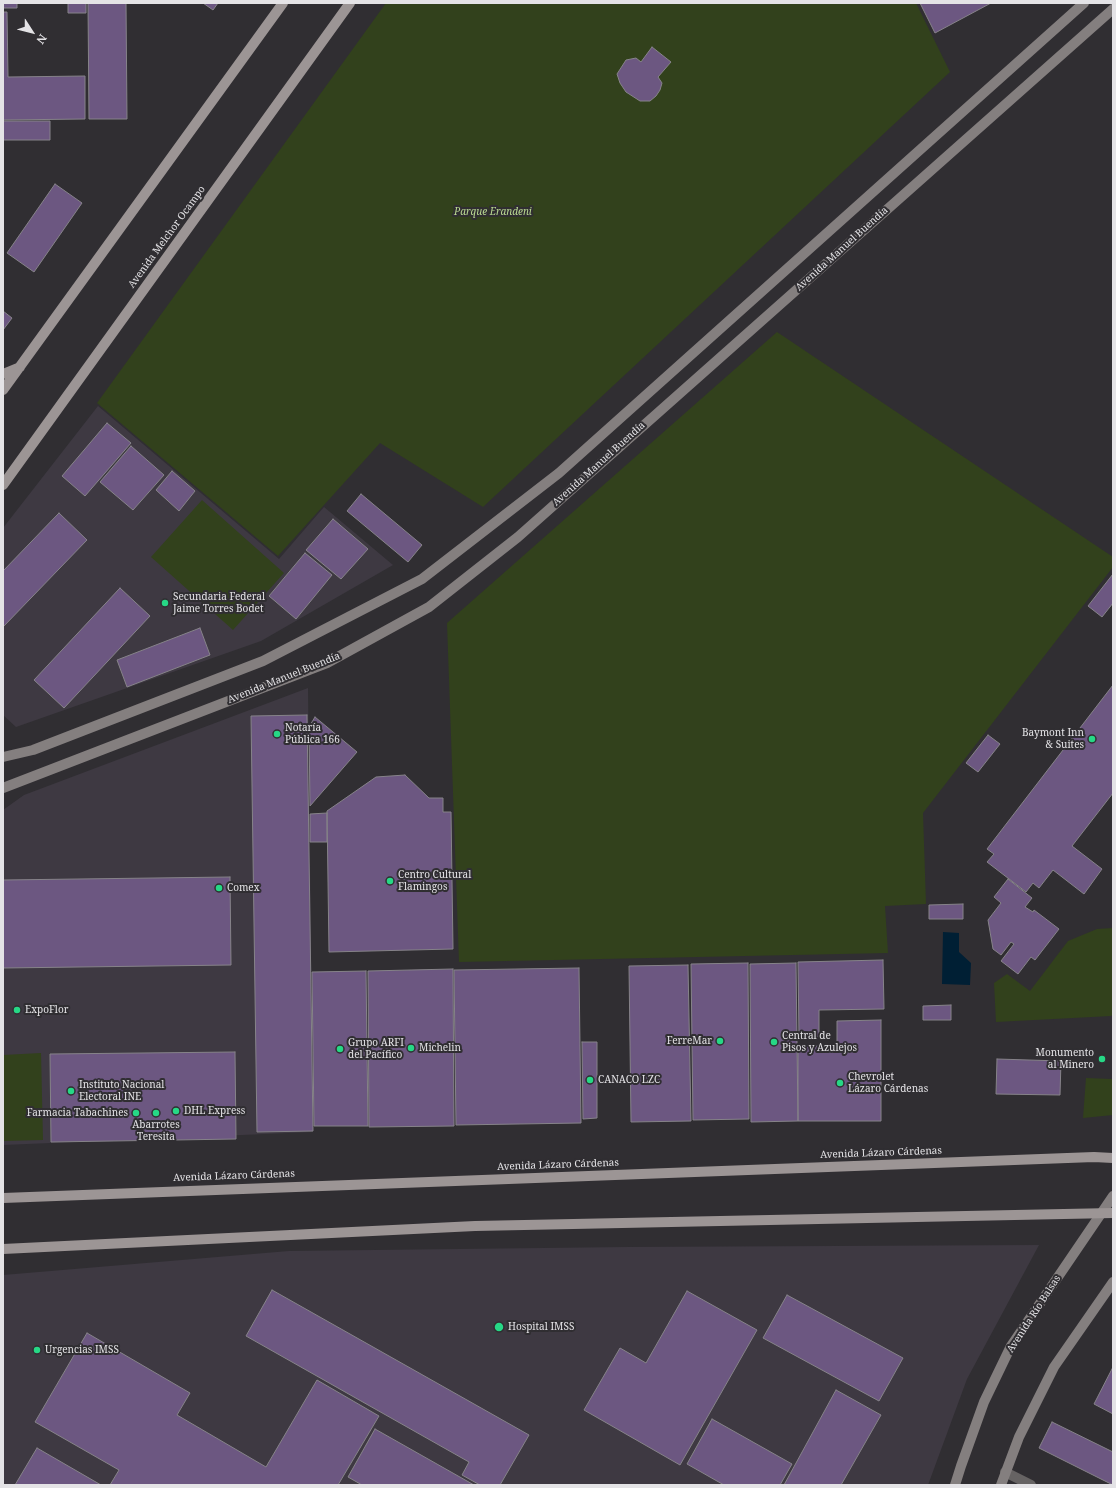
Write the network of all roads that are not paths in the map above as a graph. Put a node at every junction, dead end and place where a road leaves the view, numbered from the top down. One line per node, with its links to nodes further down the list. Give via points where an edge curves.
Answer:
1 (283, 3): 5 (main road)
2 (350, 3): 8 (main road, Avenida Melchor Ocampo)
3 (1084, 3): 9 (street, Avenida Manuel Buendía, via 560,473 422,578 263,661 33,750)
4 (1113, 9): 10 (street, Avenida Manuel Buendía, via 518,537 429,608 327,663)
5 (20, 367): 6 (main road); 7 (main road)
6 (3, 374)
7 (3, 390)
8 (3, 485)
9 (3, 757)
10 (3, 788)
11 (1113, 1158): 13 (main road, Avenida Lázaro Cárdenas)
12 (1113, 1196): 15 (street, Avenida Río Balsas)
13 (3, 1198)
14 (1113, 1213): 15 (main road)
15 (1101, 1214): 16 (main road, via 475,1226); 19 (street, Avenida Río Balsas, via 1011,1346 984,1402)
16 (3, 1249)
17 (1113, 1282): 18 (street, via 1054,1367 1019,1437)
18 (1005, 1472): 20 (street); 21 (street)
19 (955, 1485)
20 (1000, 1485)
21 (1031, 1485)

